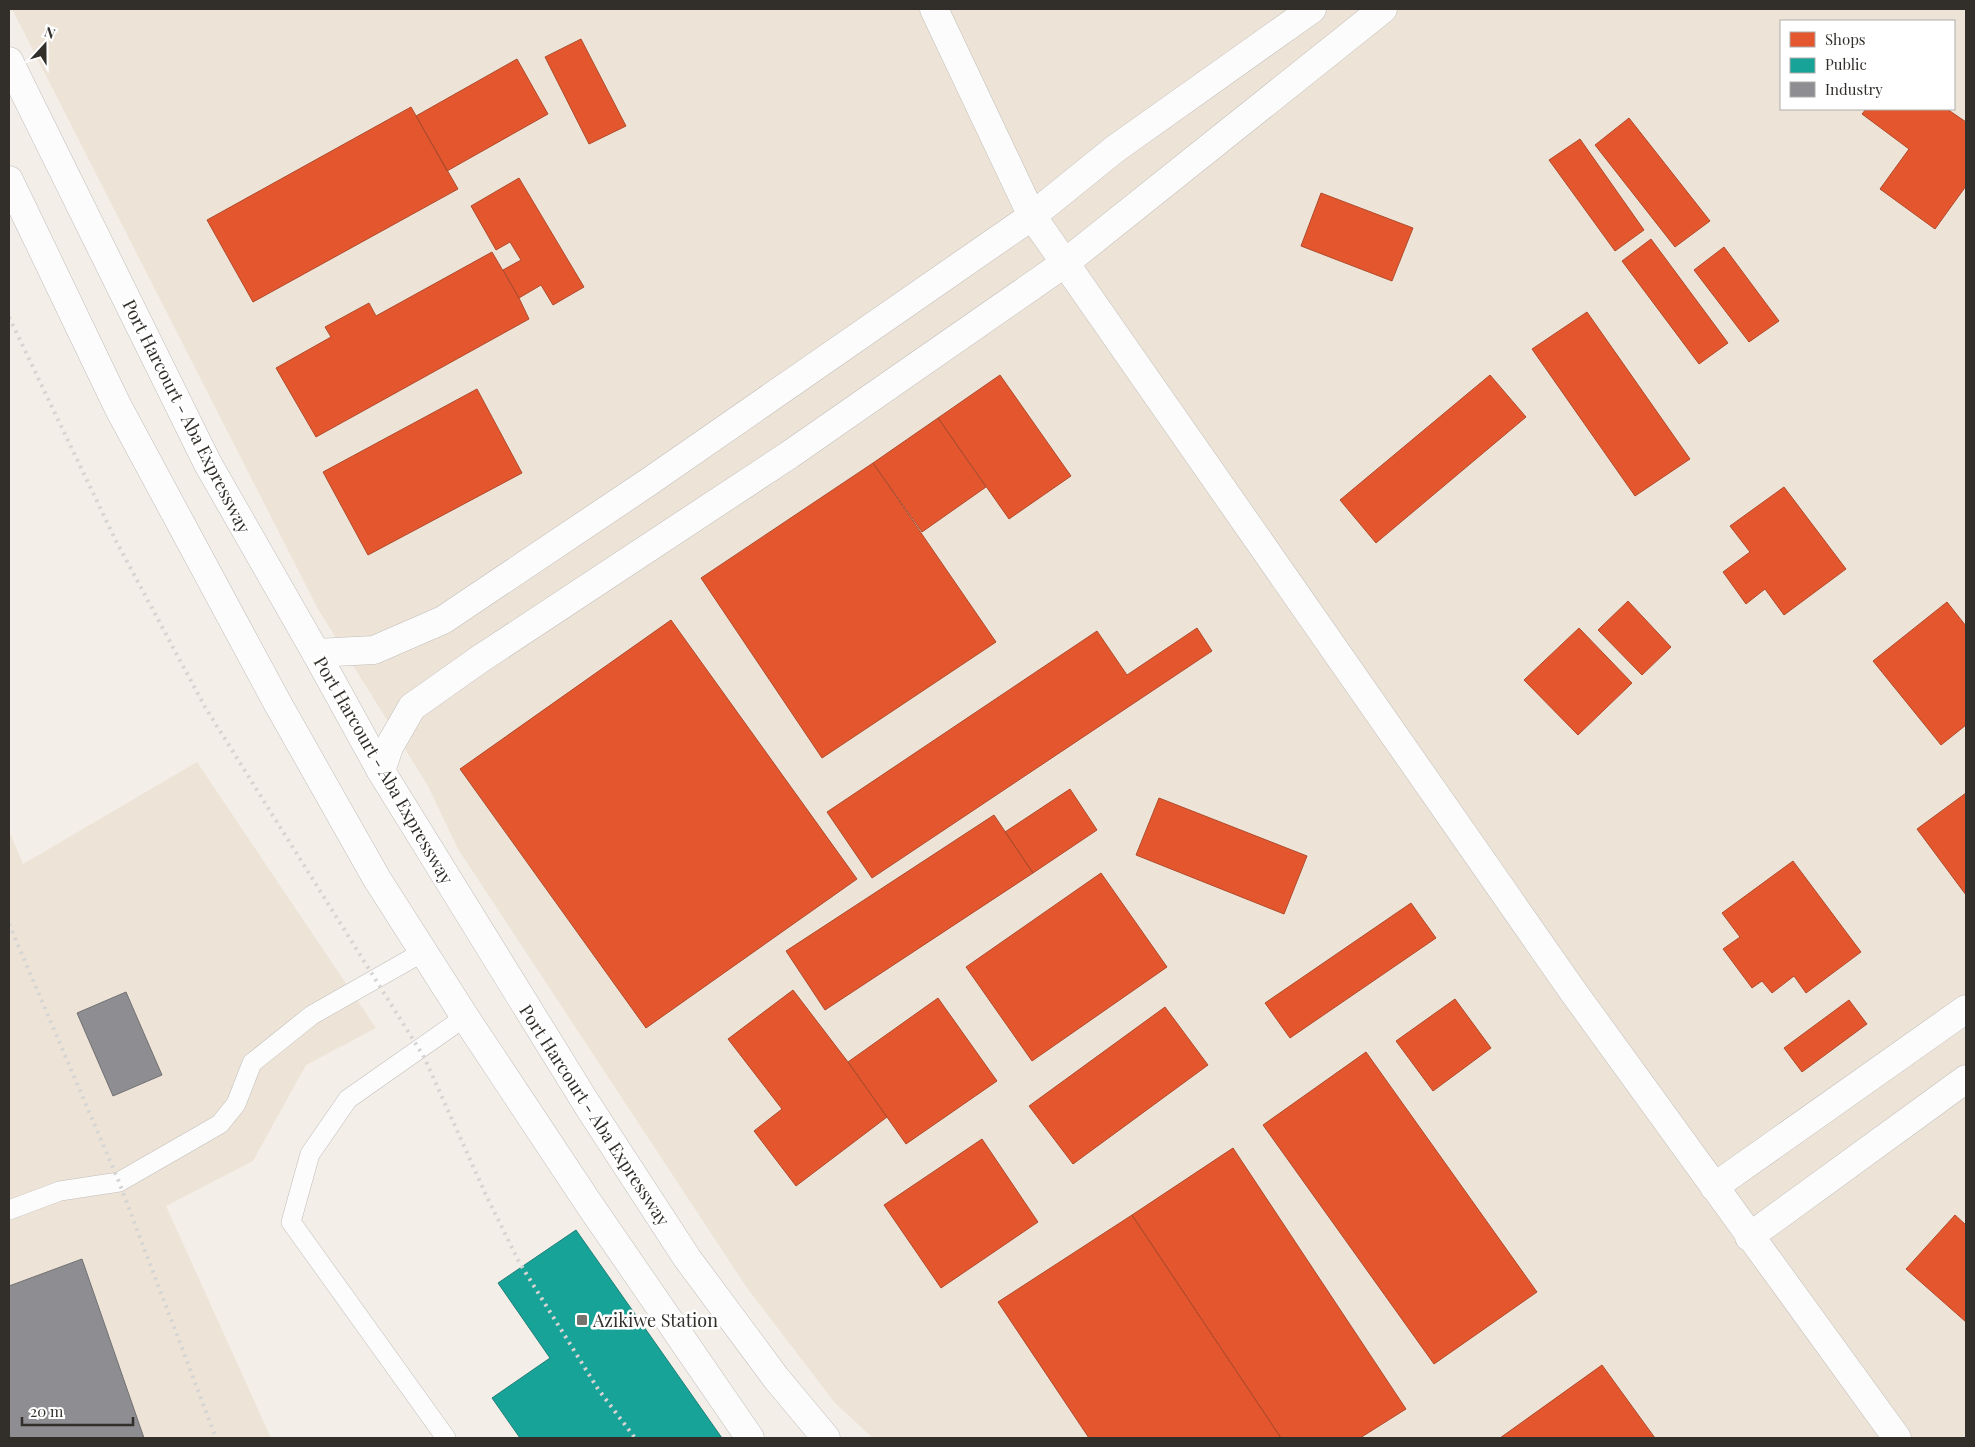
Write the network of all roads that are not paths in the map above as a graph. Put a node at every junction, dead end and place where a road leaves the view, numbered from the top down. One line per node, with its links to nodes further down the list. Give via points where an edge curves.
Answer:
1 (934, 9): 6 (main road)
2 (1312, 9): 6 (main road, via 1115,149)
3 (1383, 9): 7 (main road)
4 (9, 61): 8 (main road, Port Harcourt - Aba Expressway, via 208,464)
5 (9, 180): 10 (main road, via 118,407 278,704 377,879)
6 (1032, 216): 7 (main road); 8 (main road, via 442,620 374,650)
7 (1064, 263): 9 (main road, via 789,455 412,707 389,747); 14 (main road, via 1572,990)
8 (316, 653): 9 (main road, Port Harcourt - Aba Expressway)
9 (380, 771): 19 (main road, Port Harcourt - Aba Expressway, via 588,1106 687,1258 776,1378)
10 (423, 952): 12 (main road); 15 (lane, via 312,1015 252,1063 236,1104 220,1124 119,1182 60,1191)
11 (1966, 1009): 14 (main road)
12 (465, 1017): 17 (lane, via 348,1099 310,1154 292,1222); 18 (main road, via 587,1202)
13 (1966, 1079): 16 (main road)
14 (1714, 1187): 16 (main road)
15 (9, 1210)
16 (1749, 1237): 20 (main road)
17 (446, 1438)
18 (750, 1438)
19 (826, 1438)
20 (1896, 1438)

